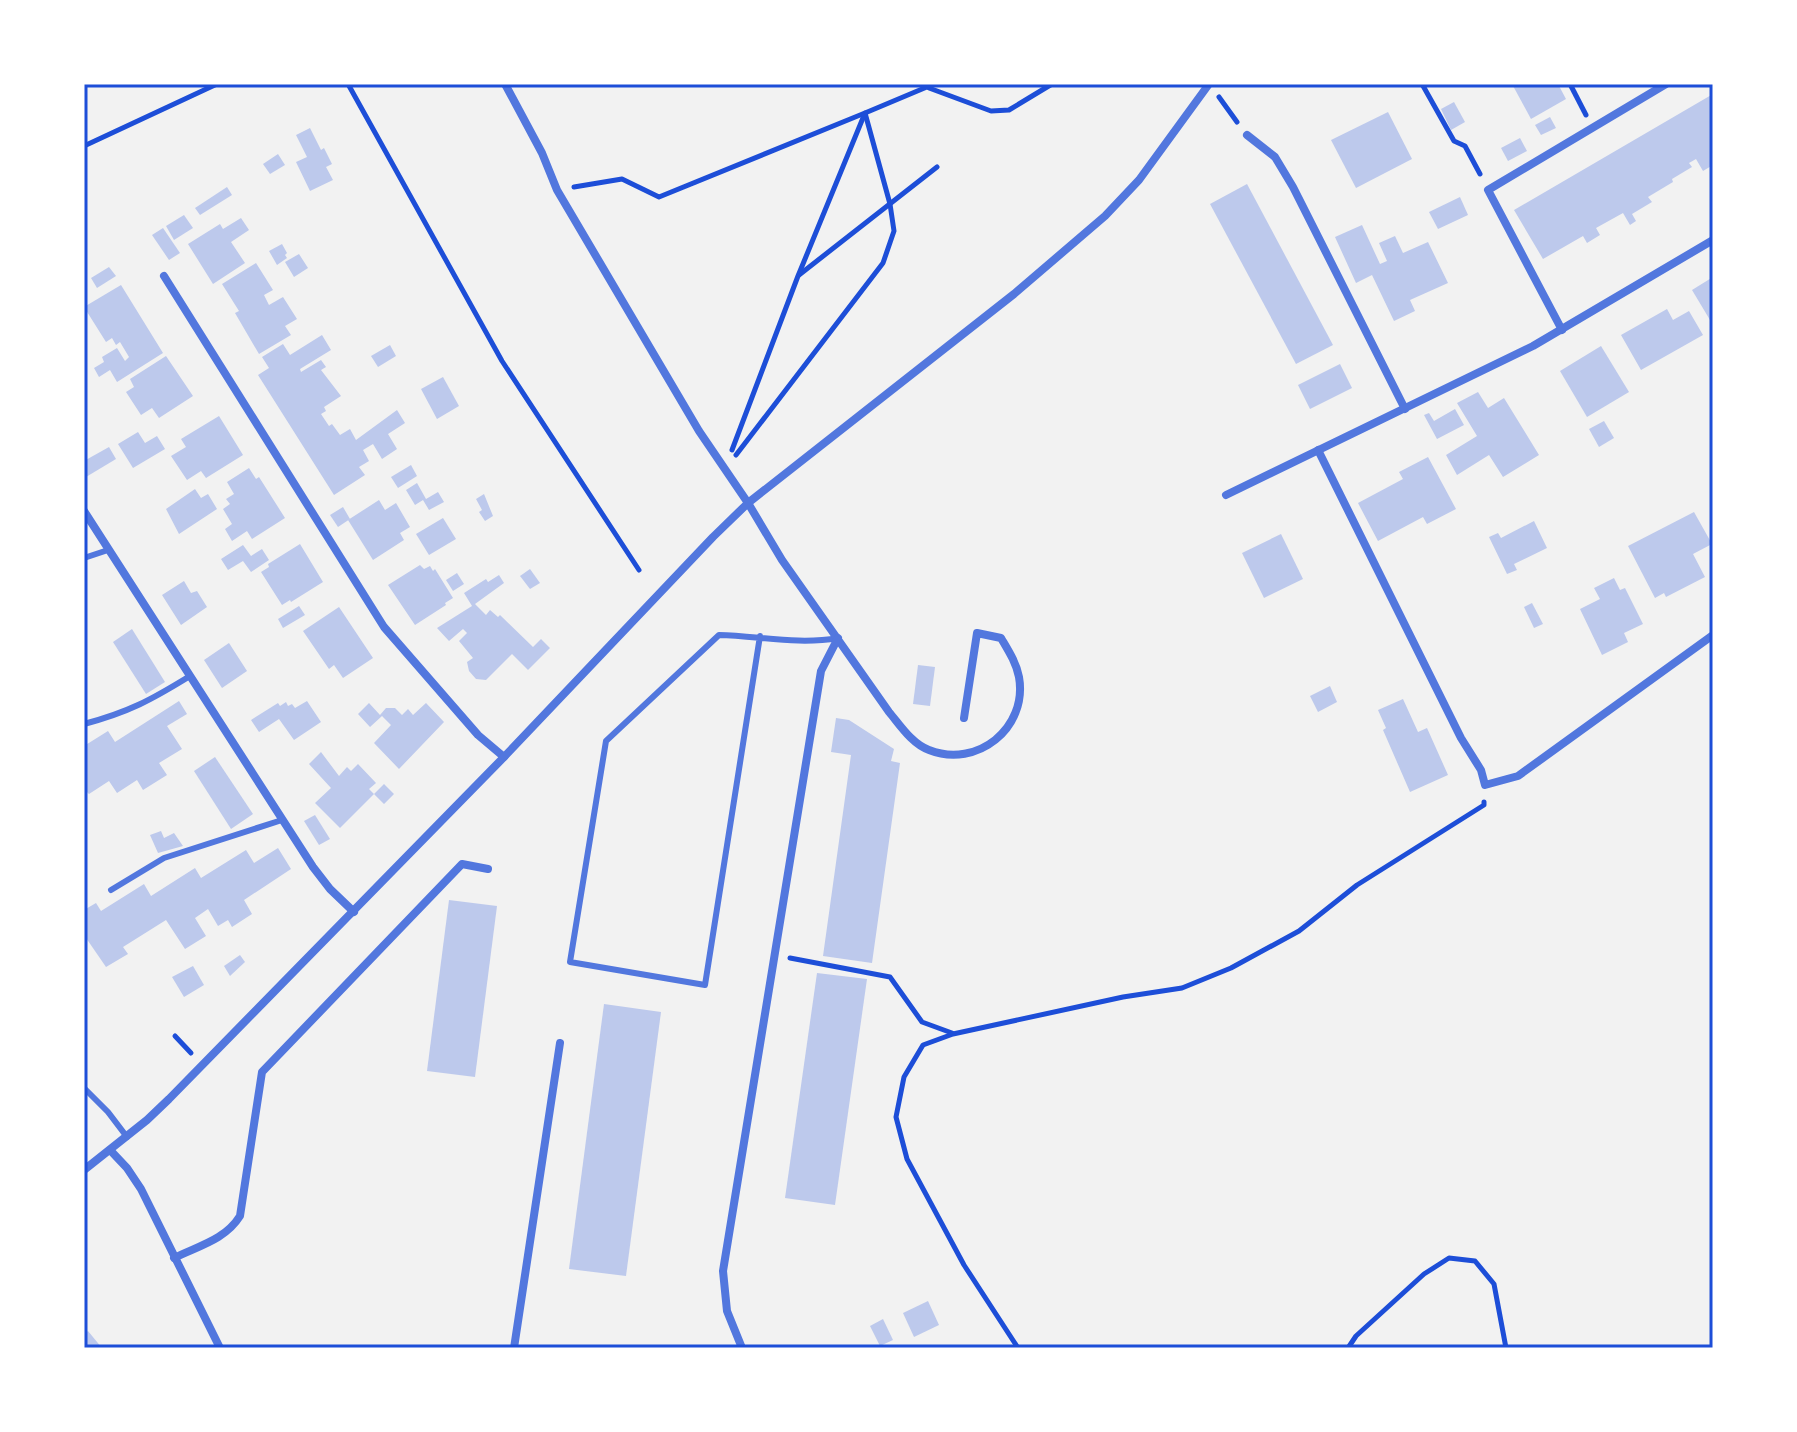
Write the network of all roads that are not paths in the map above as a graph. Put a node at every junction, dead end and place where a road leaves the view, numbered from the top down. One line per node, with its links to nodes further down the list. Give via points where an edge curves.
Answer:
1 (505, 84): 11 (street, via 557,190)
2 (1209, 84): 11 (street, via 1139,180 1093,227)
3 (1666, 84): 7 (street, via 1488,190)
4 (1247, 135): 8 (street, via 1275,157 1293,187)
5 (1713, 240): 7 (street)
6 (164, 276): 21 (street, via 384,627 478,735)
7 (1562, 330): 8 (street)
8 (1405, 409): 9 (street)
9 (1318, 450): 10 (street); 15 (street, via 1485,785 1518,776)
10 (1226, 495)
11 (748, 503): 17 (street); 21 (street)
12 (84, 511): 13 (street)
13 (108, 550): 14 (lane); 18 (street)
14 (84, 558)
15 (1713, 635)
16 (760, 636): 16 (lane, via 705,985 570,962 606,741 719,635); 17 (lane, via 810,643)
17 (838, 638): 19 (street, via 907,734 926,749 945,754 987,746 1014,719 1019,679 1001,638 977,633); 34 (street, via 821,671 723,1271 727,1311)
18 (190, 676): 20 (lane, via 148,702); 22 (street)
19 (964, 718)
20 (84, 724)
21 (504, 757): 25 (street)
22 (282, 820): 24 (lane, via 164,858); 25 (street, via 330,889)
23 (488, 869): 31 (street, via 462,864 262,1072 240,1216 220,1238)
24 (111, 890)
25 (354, 912): 28 (street)
26 (560, 1043): 33 (street)
27 (84, 1088): 28 (lane)
28 (127, 1137): 29 (street)
29 (110, 1150): 30 (street); 31 (street, via 141,1189)
30 (84, 1170)
31 (174, 1258): 32 (street)
32 (220, 1348)
33 (514, 1348)
34 (742, 1348)

